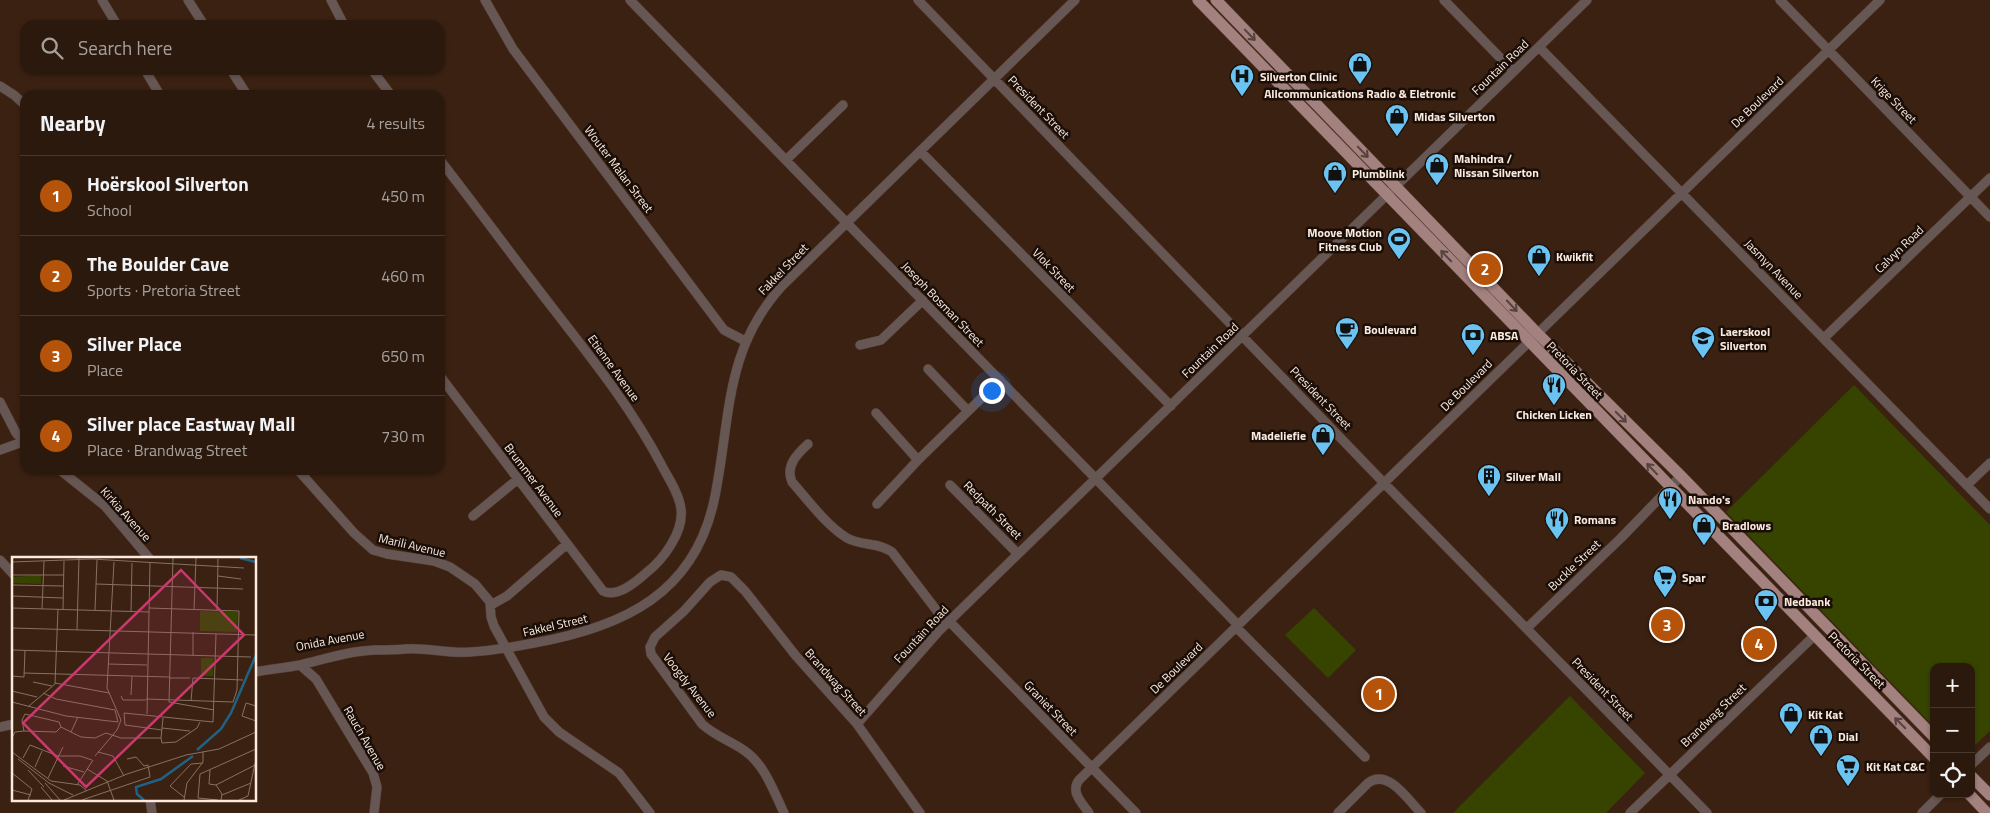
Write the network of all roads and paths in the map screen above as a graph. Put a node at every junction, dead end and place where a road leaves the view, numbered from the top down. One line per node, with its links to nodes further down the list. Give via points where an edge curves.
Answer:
1 (102, 0): 14 (street)
2 (188, 0): 15 (street)
3 (332, 0): 16 (street)
4 (485, 0): 44 (street, Wouter Malan Street, via 513,49 724,330)
5 (630, 0): 31 (street, Joseph Bosman Street)
6 (918, 0): 23 (street, President Street)
7 (1075, 0): 23 (street, Fakkel Street)
8 (1198, 0): 36 (main road, Pretoria Street)
9 (1216, 0): 34 (main road, Pretoria Street, one-way to 34)
10 (1444, 0): 19 (street)
11 (1587, 0): 17 (street, Fountain Road)
12 (1780, 0): 18 (street, Krige Street)
13 (1880, 0): 18 (street, De Boulevard)
14 (114, 20)
15 (201, 20)
16 (342, 20)
17 (1539, 47): 19 (street, Fountain Road); 35 (street, Jasmyn Avenue)
18 (1829, 50): 35 (street, De Boulevard); 37 (street, Krige Street)
19 (1513, 71): 34 (street, Fountain Road)
20 (148, 75): 25 (street)
21 (235, 75): 26 (street)
22 (376, 75): 27 (street)
23 (994, 79): 30 (street, Fakkel Street); 42 (street, President Street)
24 (0, 86): 28 (street)
25 (157, 90)
26 (244, 90)
27 (386, 90)
28 (20, 101)
29 (843, 105): 31 (street)
30 (920, 151): 39 (street, Fakkel Street); 51 (street, Vlok Street)
31 (786, 160): 39 (street, Joseph Bosman Street)
32 (445, 167): 80 (street, Etienne Avenue, via 631,412 679,499 682,515 679,528 658,561 643,576)
33 (1990, 178): 37 (street, Calvyn Road)
34 (1396, 186): 36 (street, Fountain Road); 41 (main road, Pretoria Street, one-way to 41)
35 (1682, 192): 41 (street, De Boulevard); 43 (street, Jasmyn Avenue)
36 (1388, 194): 42 (street, Fountain Road); 45 (main road, Pretoria Street, one-way to 36)
37 (1971, 197): 38 (street, Krige Street); 43 (street, Calvyn Road)
38 (1990, 217)
39 (847, 223): 40 (street, Joseph Bosman Street); 44 (street, Fakkel Street, via 769,300)
40 (923, 300): 46 (street, via 882,340); 48 (street, Joseph Bosman Street)
41 (1537, 333): 45 (street, De Boulevard); 62 (main road, Pretoria Street, one-way to 62)
42 (1242, 336): 51 (street, Fountain Road); 65 (street, President Street)
43 (1824, 338): 67 (street, Jasmyn Avenue)
44 (745, 341): 86 (street, Fakkel Street, via 735,373 713,509 702,538 682,569 648,603 614,622 569,637)
45 (1528, 342): 65 (street, De Boulevard); 68 (main road, Pretoria Street, one-way to 45)
46 (860, 345)
47 (928, 369): 52 (street)
48 (1000, 380): 52 (street); 63 (street, Joseph Bosman Street)
49 (445, 383): 64 (street, Brummer Avenue)
50 (0, 402): 54 (street)
51 (1171, 406): 63 (street, Fountain Road)
52 (968, 411): 58 (street)
53 (876, 413): 58 (street)
54 (20, 438)
55 (20, 443): 57 (street)
56 (808, 444): 82 (street, Graniet Street, via 791,465 792,482 846,537 885,547 892,552)
57 (0, 450)
58 (918, 460): 70 (street)
59 (1990, 463): 67 (street)
60 (66, 475): 75 (street, Kirkia Avenue, via 105,506)
61 (302, 475): 81 (street, Marili Avenue, via 373,550 444,564 475,584)
62 (1680, 476): 68 (street, Buckle Street); 69 (main road, Pretoria Street)
63 (1096, 478): 74 (street, Fountain Road); 83 (street, Joseph Bosman Street)
64 (518, 479): 72 (street); 73 (street, Brummer Avenue)
65 (1384, 483): 83 (street, De Boulevard); 84 (street, President Street)
66 (950, 485): 74 (street, Redpath Street)
67 (1967, 485): 71 (street, Jasmyn Avenue)
68 (1670, 488): 79 (main road, Pretoria Street); 84 (street, Buckle Street)
69 (1699, 496): 79 (main road, via 1703,511 1769,580); 93 (main road, Pretoria Street)
70 (877, 504)
71 (1990, 509)
72 (473, 516)
73 (567, 544): 80 (street, Brummer Avenue, via 599,587); 81 (street, via 507,596)
74 (1018, 554): 82 (street, Fountain Road)
75 (148, 557)
76 (0, 560): 77 (street)
77 (12, 573)
78 (726, 575): 92 (street, Brandwag Street, via 739,584); 106 (street, Voogdy Avenue, via 710,582 655,637 650,644 650,652 702,724 746,752 757,763)
79 (1772, 592): 85 (main road, Pretoria Street)
80 (612, 594)
81 (491, 605): 86 (street, Marili Avenue, via 492,620)
82 (948, 622): 92 (street, Fountain Road); 98 (street, Graniet Street)
83 (1237, 626): 96 (street, Joseph Bosman Street); 98 (street, De Boulevard)
84 (1527, 628): 99 (street, President Street)
85 (1814, 636): 95 (main road, Pretoria Street, one-way to 85); 99 (street, Brandwag Street)
86 (506, 648): 87 (street, Onida Avenue, via 468,652); 105 (street, Marili Avenue, via 544,718 619,773)
87 (404, 649): 88 (street, Onida Avenue, via 363,651); 90 (street, Onida Avenue, via 386,644 361,646 280,663)
88 (320, 660): 89 (street, Onida Avenue); 91 (street, via 315,670)
89 (300, 665): 90 (street, Onida Avenue); 91 (street, Rauch Avenue)
90 (259, 671)
91 (316, 679): 104 (street, Rauch Avenue, via 375,777)
92 (857, 724): 107 (street, Brandwag Street)
93 (1930, 733)
94 (1990, 747): 97 (street)
95 (1930, 754)
96 (1366, 757)
97 (1975, 761)
98 (1092, 768): 108 (street, De Boulevard, via 1078,781 1075,791); 109 (street, Graniet Street)
99 (1669, 774): 112 (street, Brandwag Street); 113 (street, President Street)
100 (1975, 780): 101 (main road)
101 (1990, 795)
102 (1937, 798): 114 (street)
103 (1973, 798): 115 (main road)
104 (374, 813)
105 (650, 813)
106 (784, 813)
107 (920, 813)
108 (1089, 813)
109 (1136, 813)
110 (1338, 813): 111 (street, via 1373,780 1382,778)
111 (1421, 813)
112 (1630, 813)
113 (1707, 813)
114 (1922, 813)
115 (1987, 813)

